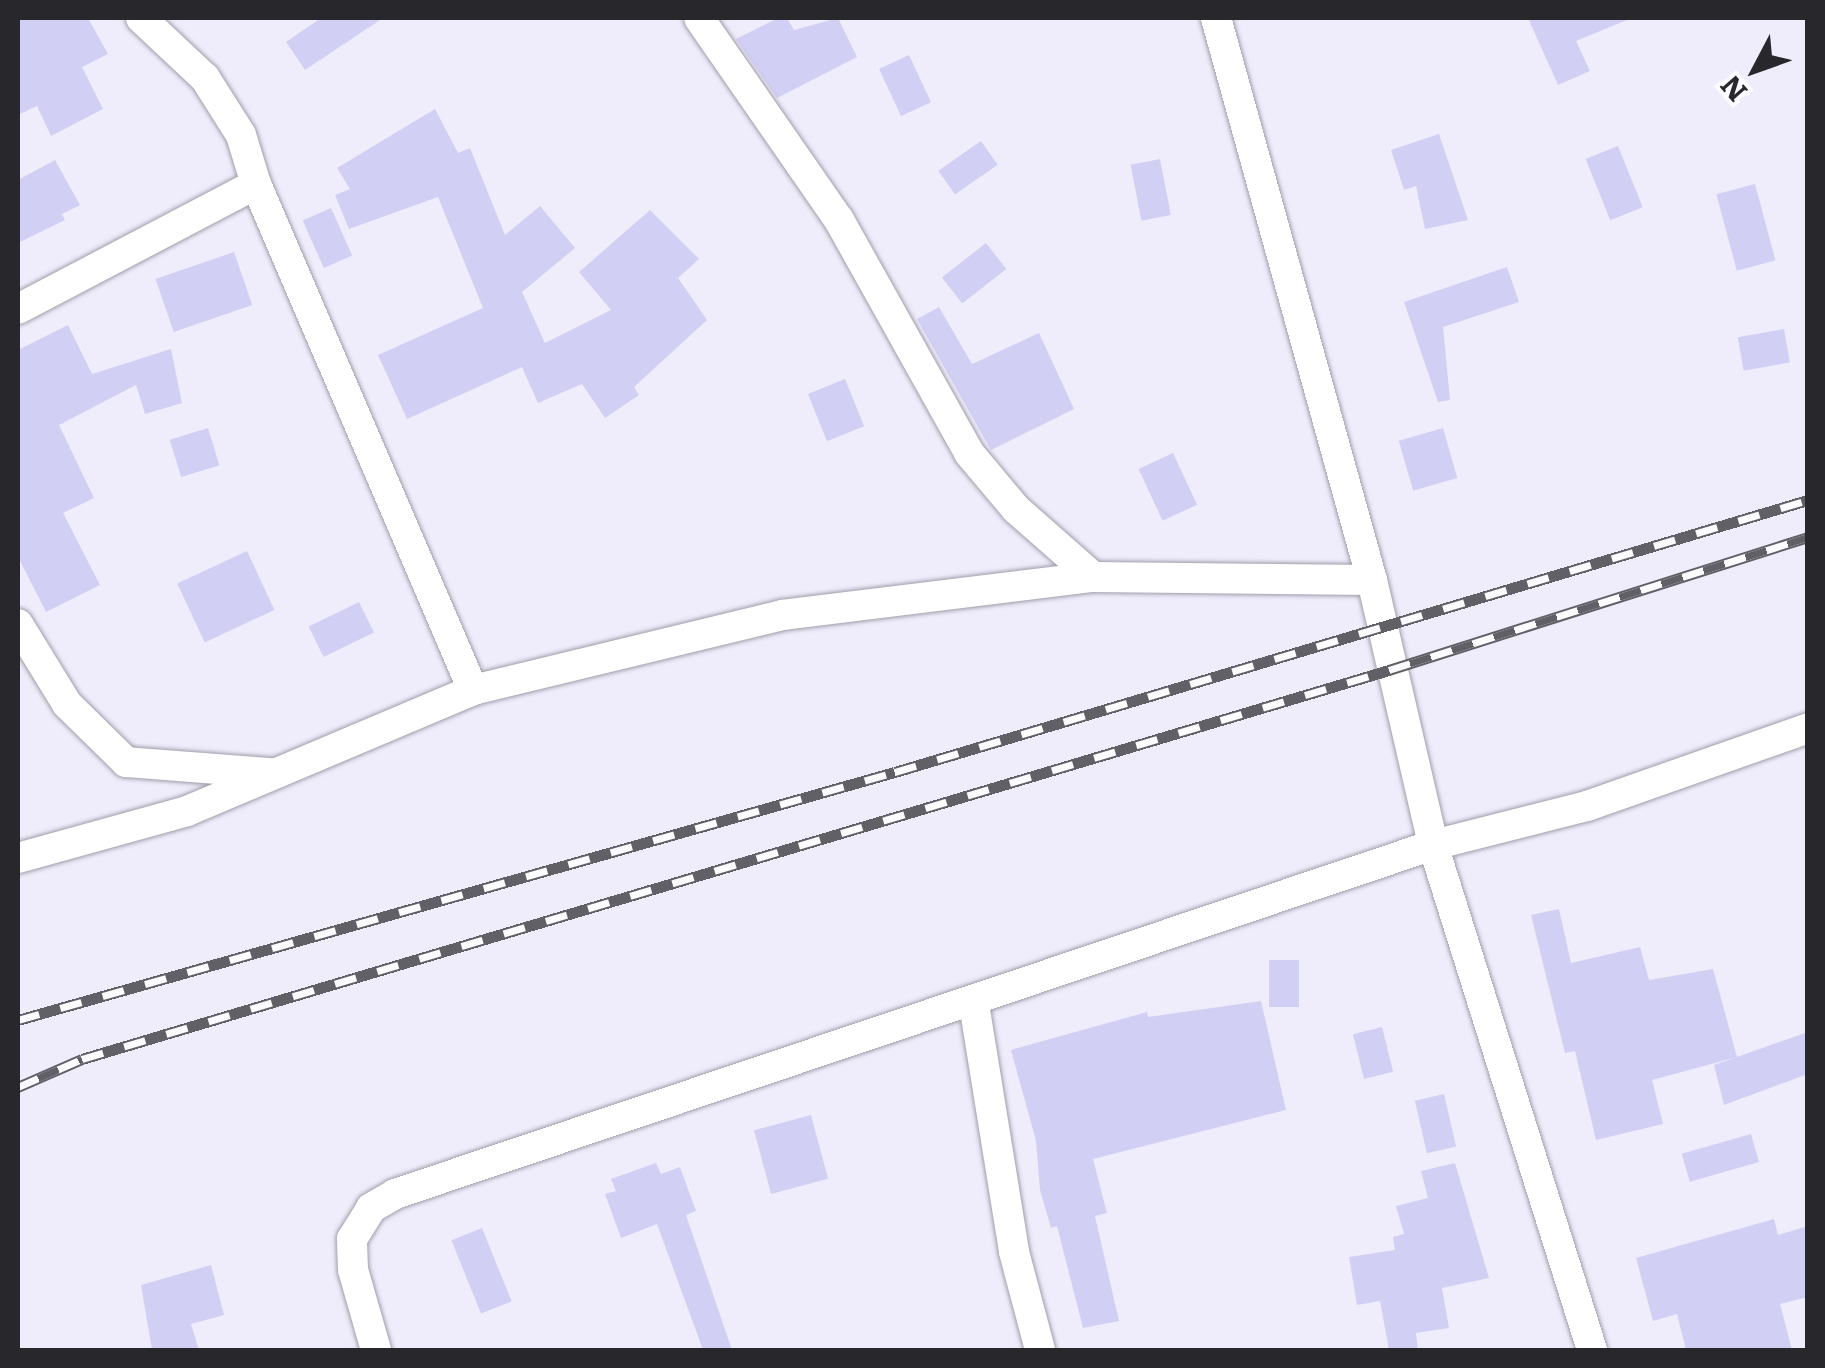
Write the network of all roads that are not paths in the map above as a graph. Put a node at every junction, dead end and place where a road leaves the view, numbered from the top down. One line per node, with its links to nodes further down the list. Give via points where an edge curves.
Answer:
1 (141, 18): 4 (street, via 222,101)
2 (699, 18): 6 (street, via 839,220 968,453 1016,509)
3 (1216, 18): 7 (street)
4 (256, 184): 5 (street); 9 (street)
5 (18, 309)
6 (1092, 577): 7 (street); 9 (street, via 782,615)
7 (1372, 580): 12 (street)
8 (18, 624): 11 (street, via 67,704 126,762)
9 (473, 690): 11 (street)
10 (1808, 728): 12 (street, via 1587,806)
11 (274, 773): 13 (street, via 187,811)
12 (1433, 845): 14 (street); 17 (street)
13 (18, 858)
14 (974, 1004): 15 (street, via 395,1194 371,1208 352,1239 353,1270); 16 (street, via 1014,1252)
15 (376, 1350)
16 (1040, 1350)
17 (1592, 1350)

